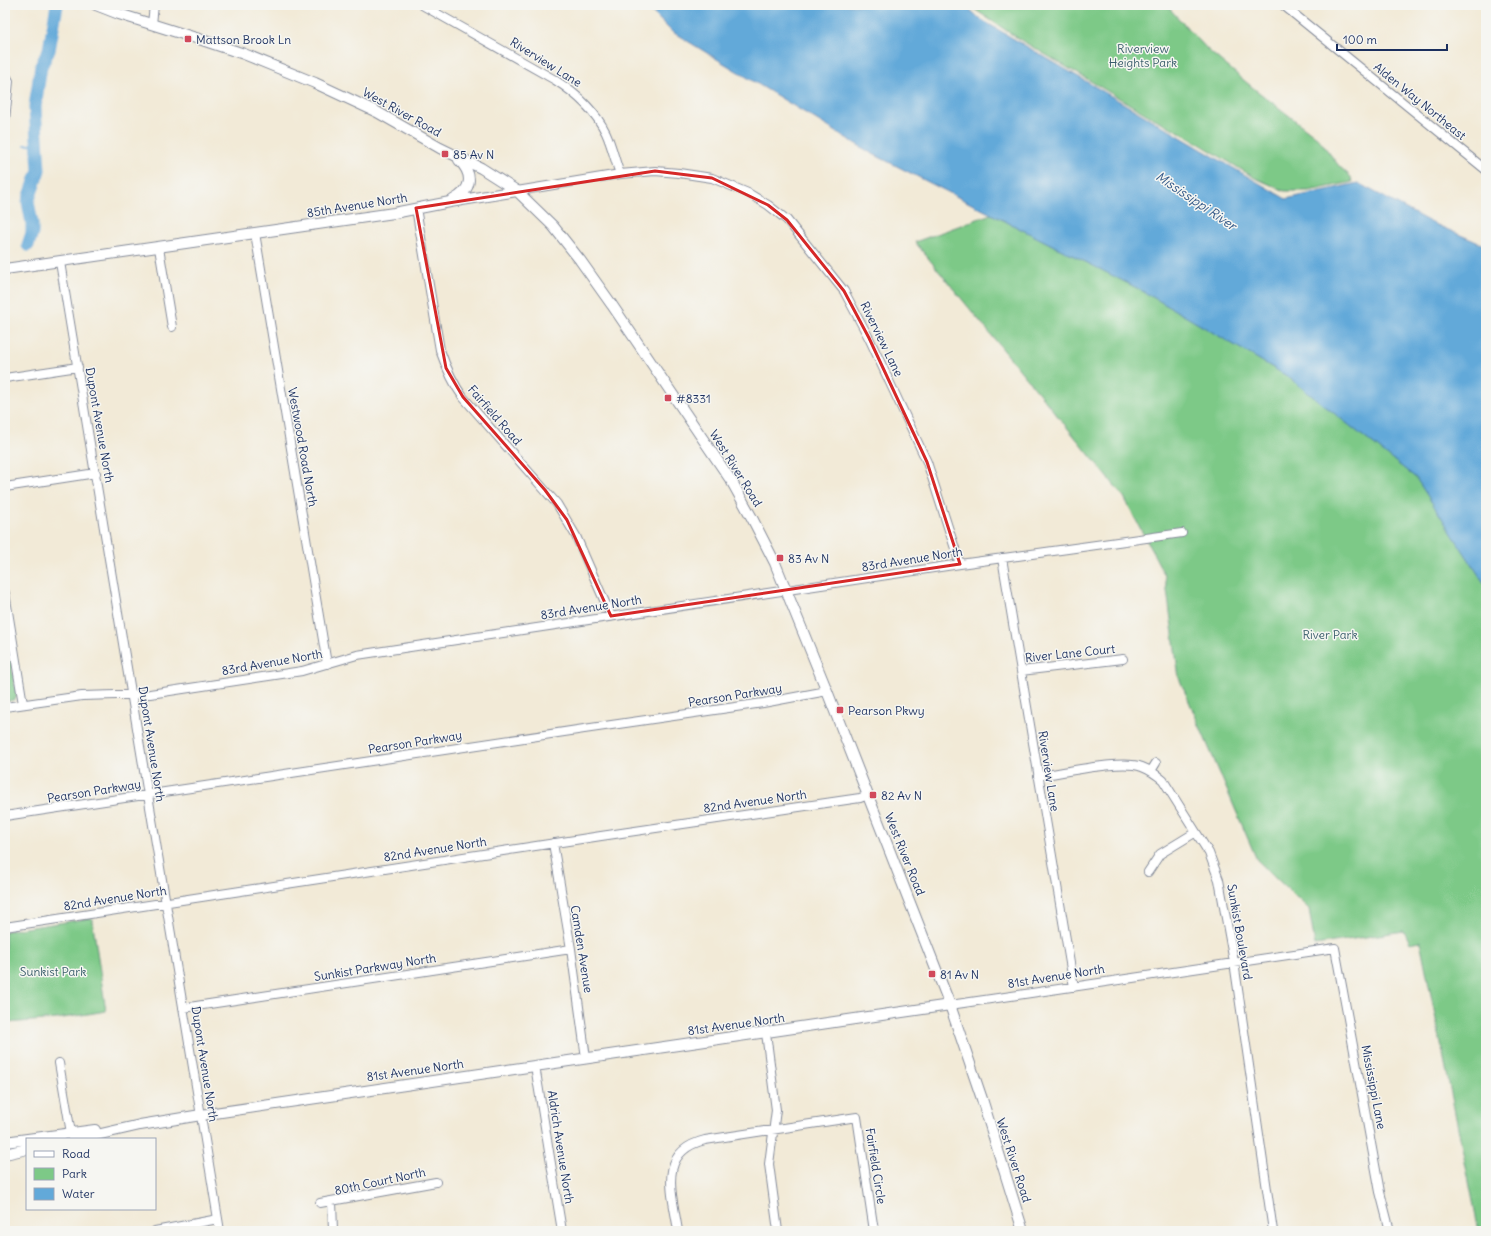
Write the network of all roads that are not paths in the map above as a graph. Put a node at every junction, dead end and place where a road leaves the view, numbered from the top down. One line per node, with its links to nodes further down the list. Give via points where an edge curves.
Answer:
1 (96, 5): 5 (street, West River Road)
2 (154, 5): 5 (street)
3 (422, 5): 10 (street, Riverview Lane, via 571,90 597,117)
4 (1283, 5): 9 (street, Alden Way Northeast)
5 (152, 24): 8 (street, West River Road, via 229,49 314,83 377,112)
6 (6, 75): 7 (street, via 9,81)
7 (5, 120)
8 (456, 157): 12 (street, West River Road, via 481,168); 13 (street, via 467,170 469,181 462,194)
9 (1486, 170)
10 (620, 174): 11 (street, 85th Avenue North, via 655,171); 12 (street, 85th Avenue North)
11 (712, 178): 26 (street, Riverview Lane, via 748,193 787,220 844,290 927,462)
12 (517, 191): 13 (street, 85th Avenue North); 27 (street, West River Road, via 574,251 695,427 732,482 775,563)
13 (450, 202): 14 (street, 85th Avenue North)
14 (416, 208): 15 (street, 85th Avenue North); 29 (street, Fairfield Road, via 440,350 453,384 557,504 576,536)
15 (255, 233): 16 (street, 85th Avenue North); 31 (street, Westwood Road North)
16 (159, 248): 17 (street, 85th Avenue North); 19 (street)
17 (60, 262): 18 (street, 85th Avenue North); 20 (street, Dupont Avenue North)
18 (5, 269)
19 (172, 327)
20 (78, 367): 21 (street); 22 (street, Dupont Avenue North)
21 (5, 378)
22 (96, 473): 23 (street); 34 (street, Dupont Avenue North)
23 (5, 487)
24 (1182, 533): 25 (street, 83rd Avenue North)
25 (1002, 558): 26 (street, 83rd Avenue North); 32 (street, Riverview Lane)
26 (960, 564): 27 (street, 83rd Avenue North)
27 (786, 590): 29 (street, 83rd Avenue North); 33 (street, West River Road)
28 (5, 593): 35 (street)
29 (611, 616): 31 (street, 83rd Avenue North, via 358,655)
30 (1123, 659): 32 (street, River Lane Court)
31 (327, 664): 34 (street, 83rd Avenue North, via 302,671)
32 (1020, 671): 39 (street, Riverview Lane)
33 (828, 691): 40 (street, Pearson Parkway, via 763,703); 41 (street, West River Road)
34 (132, 695): 35 (street, 83rd Avenue North, via 82,696); 40 (street, Dupont Avenue North)
35 (23, 704): 36 (street, 83rd Avenue North)
36 (5, 707)
37 (1156, 762): 38 (street)
38 (1151, 771): 39 (street, Sunkist Boulevard, via 1142,766 1115,764); 43 (street, Sunkist Boulevard, via 1167,785)
39 (1038, 776): 51 (street, Riverview Lane)
40 (148, 795): 42 (street, Pearson Parkway); 46 (street, Dupont Avenue North)
41 (868, 795): 44 (street, 82nd Avenue North); 52 (street, West River Road)
42 (5, 816)
43 (1196, 832): 45 (street, via 1160,854); 50 (street, Sunkist Boulevard, via 1215,866)
44 (553, 843): 46 (street, 82nd Avenue North); 49 (street, Camden Avenue)
45 (1148, 872)
46 (166, 902): 47 (street, 82nd Avenue North); 53 (street, Dupont Avenue North)
47 (5, 926)
48 (1335, 948): 50 (street, 81st Avenue North); 81 (street, Mississippi Lane, via 1380,1192)
49 (571, 949): 53 (street, Sunkist Parkway North); 55 (street, Camden Avenue)
50 (1234, 962): 51 (street, 81st Avenue North); 80 (street, Sunkist Boulevard)
51 (1074, 987): 52 (street, 81st Avenue North)
52 (950, 1005): 54 (street, 81st Avenue North); 79 (street, West River Road)
53 (183, 1008): 58 (street, Dupont Avenue North)
54 (766, 1033): 55 (street, 81st Avenue North); 60 (street, via 775,1103)
55 (586, 1058): 57 (street, 81st Avenue North)
56 (59, 1063): 61 (street)
57 (535, 1066): 58 (street, 81st Avenue North); 75 (street, Aldrich Avenue North)
58 (201, 1114): 59 (street, 81st Avenue North); 71 (street, Dupont Avenue North)
59 (140, 1125): 61 (street, 81st Avenue North); 63 (street, 81st Avenue North)
60 (774, 1130): 76 (street, via 694,1142 685,1148 673,1165 670,1176); 77 (street, via 769,1164); 78 (street, Fairfield Circle, via 857,1117)
61 (71, 1136): 62 (street, 81st Avenue North)
62 (49, 1138)
63 (83, 1138)
64 (26, 1140): 65 (street, 81st Avenue North)
65 (5, 1142)
66 (26, 1149): 67 (street)
67 (5, 1154)
68 (436, 1182): 69 (street, 80th Court North)
69 (332, 1202): 70 (street); 74 (street, 80th Court North)
70 (320, 1203)
71 (218, 1219): 72 (street); 73 (street, Dupont Avenue North)
72 (155, 1231)
73 (220, 1231)
74 (333, 1231)
75 (562, 1231)
76 (678, 1231)
77 (778, 1231)
78 (874, 1231)
79 (1024, 1231)
80 (1273, 1231)
81 (1390, 1231)

